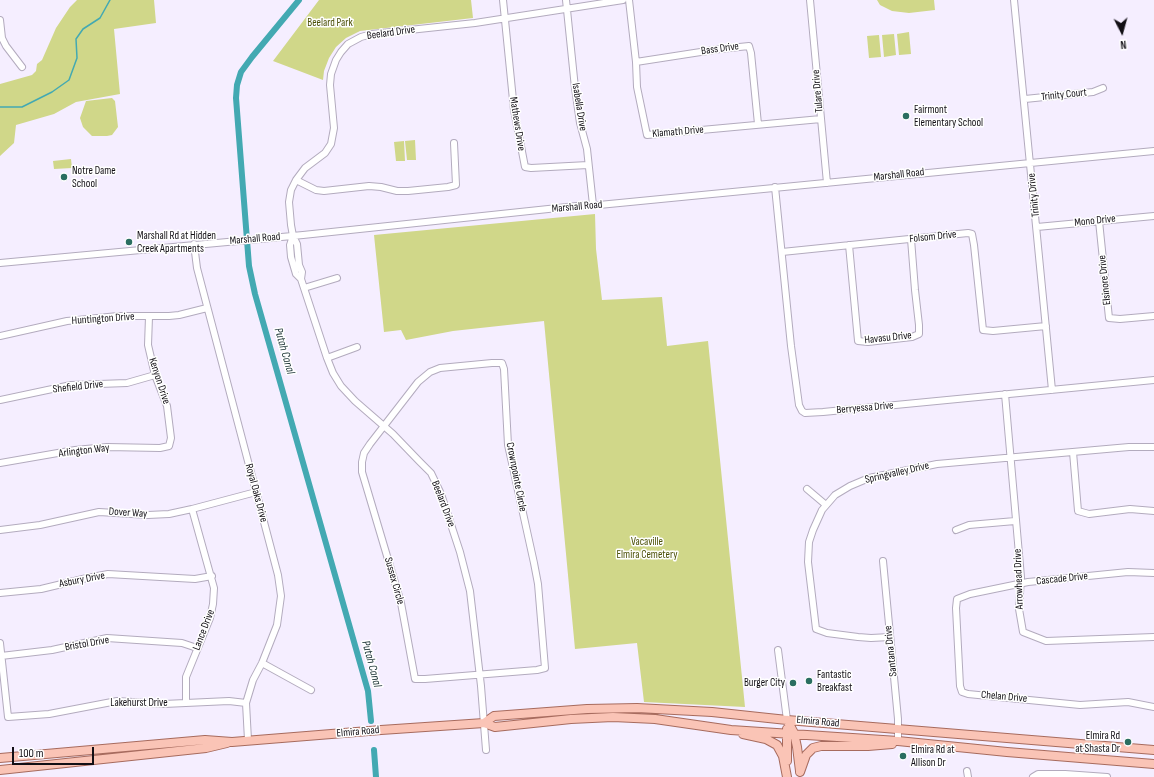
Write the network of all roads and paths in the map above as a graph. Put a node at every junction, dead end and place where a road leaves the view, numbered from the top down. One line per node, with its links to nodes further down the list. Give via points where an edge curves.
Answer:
1 (503, 0): 8 (street)
2 (566, 0): 7 (street, Isabella Drive)
3 (623, 0): 7 (street, Beelard Drive)
4 (629, 0): 10 (street, Klamath Drive)
5 (810, 0): 14 (street, Tulare Drive)
6 (1014, 0): 13 (street, Trinity Drive)
7 (567, 8): 8 (street, Beelard Drive); 19 (street, Isabella Drive, via 575,88)
8 (505, 18): 19 (street, Mathews Drive, via 514,110 525,166 531,168); 20 (street, Beelard Drive, via 372,34 348,44 338,55 330,74 334,128 331,144)
9 (0, 20): 11 (street, via 2,38)
10 (636, 62): 15 (street, Klamath Drive, via 637,87 647,135); 15 (street, Bass Drive, via 749,46)
11 (22, 67)
12 (1103, 88): 13 (street, Trinity Court, via 1093,92)
13 (1025, 100): 18 (street, Trinity Drive)
14 (821, 119): 15 (street, Klamath Drive); 21 (street, Tulare Drive)
15 (758, 124)
16 (454, 143): 20 (street, via 456,185 448,187 397,191 369,186 324,191)
17 (1154, 151): 18 (street, Marshall Road)
18 (1031, 163): 21 (street, Marshall Road); 26 (street, Trinity Drive)
19 (588, 165): 23 (street, Isabella Drive)
20 (296, 180): 27 (street, Beelard Drive, via 289,202)
21 (827, 183): 22 (street, Marshall Road)
22 (775, 187): 23 (street, Marshall Road); 31 (street, Berryessa Drive)
23 (593, 205): 27 (street, Marshall Road)
24 (1154, 216): 25 (street, Mono Drive)
25 (1100, 221): 26 (street, Mono Drive); 36 (street, Elsinore Drive, via 1109,318)
26 (1037, 227): 38 (street, Trinity Drive)
27 (293, 236): 29 (street, Marshall Road); 34 (street, Beelard Drive, via 297,244)
28 (911, 239): 30 (street, Folsom Drive); 30 (street, Havasu Drive, via 919,334 868,342 858,341); 38 (street, Folsom Drive, via 972,234 983,330)
29 (194, 244): 32 (street, Marshall Road); 35 (street, Royal Oaks Drive)
30 (849, 245): 31 (street, Folsom Drive)
31 (782, 252): 45 (street, Berryessa Drive, via 799,409 805,413)
32 (0, 263)
33 (337, 278): 34 (street)
34 (304, 288): 41 (street, Beelard Drive)
35 (207, 308): 37 (street, Huntington Drive, via 179,315); 54 (street, Royal Oaks Drive)
36 (1154, 316)
37 (149, 317): 39 (street, Huntington Drive, via 107,317 67,321); 42 (street, Kenyon Drive, via 148,345)
38 (1046, 326): 44 (street, Trinity Drive)
39 (0, 336)
40 (357, 348): 41 (street)
41 (327, 358): 47 (street, Beelard Drive, via 341,386)
42 (156, 375): 46 (street, Shefield Drive, via 128,383 72,385); 48 (street, Kenyon Drive, via 167,406)
43 (1154, 380): 44 (street, Berryessa Drive)
44 (1052, 390): 45 (street, Berryessa Drive)
45 (1005, 394): 51 (street, Arrowhead Drive)
46 (0, 400)
47 (384, 427): 74 (street, Beelard Drive, via 430,473 441,494 470,590); 74 (street, Sussex Circle, via 364,453 362,472 401,603 415,679); 74 (street, Crownpointe Circle, via 418,382 430,372 440,368 502,363 508,445 536,570 545,668)
48 (169, 446): 52 (street, Arlington Way, via 75,450)
49 (1154, 447): 50 (street, Springvalley Drive)
50 (1073, 452): 51 (street, Springvalley Drive); 57 (street, via 1078,511 1089,514 1130,509)
51 (1010, 458): 55 (street, Springvalley Drive, via 937,464 869,478 835,495); 58 (street, Arrowhead Drive)
52 (0, 463)
53 (807, 489): 55 (street)
54 (256, 492): 56 (street, Dover Way); 73 (street, Royal Oaks Drive, via 281,596 277,625)
55 (826, 506): 67 (street, Springvalley Drive, via 809,542 808,562 816,629 858,637)
56 (192, 510): 59 (street, Dover Way, via 148,515 99,512 40,525); 63 (street, Lance Drive)
57 (1154, 511)
58 (1016, 521): 60 (street, via 969,525); 64 (street, Arrowhead Drive)
59 (0, 530)
60 (956, 530)
61 (883, 561): 67 (street, Santana Drive)
62 (1154, 573): 64 (street, Cascade Drive, via 1128,572)
63 (212, 576): 65 (street, Asbury Drive, via 195,579 108,574 41,589); 70 (street, Lance Drive, via 214,588 210,618)
64 (1021, 584): 66 (street, Cascade Drive); 68 (street, Arrowhead Drive, via 1019,608 1023,632 1046,642)
65 (0, 593)
66 (970, 594): 78 (street, Chelan Drive, via 957,599 956,608 962,692 1080,705 1128,702)
67 (890, 637): 81 (street, Santana Drive)
68 (1154, 637)
69 (0, 643): 72 (street)
70 (196, 648): 72 (street, Bristol Drive, via 182,643 107,638 52,650); 76 (street, Lance Drive, via 186,677)
71 (778, 650): 79 (street)
72 (1, 656): 76 (street, Lakehurst Drive, via 8,717 49,714 118,701)
73 (262, 663): 75 (street); 77 (street, Royal Oaks Drive, via 253,680)
74 (479, 675): 80 (street, Beelard Drive)
75 (311, 690)
76 (186, 703): 77 (street, Lakehurst Drive)
77 (246, 703): 84 (street, Royal Oaks Drive)
78 (1154, 707)
79 (787, 720): 80 (main road, Elmira Road, via 637,708 494,716); 81 (main road, Elmira Road); 83 (main road)
80 (484, 723): 82 (main road, Elmira Road, via 495,727 571,719 636,718); 84 (main road, Elmira Road); 87 (street, Beelard Drive)
81 (899, 729): 85 (street, Santana Drive); 88 (main road, Elmira Road)
82 (730, 730): 83 (main road, Elmira Road); 94 (main road, via 766,739 777,745 783,756)
83 (790, 733): 85 (main road, Elmira Road); 92 (main road, via 797,747); 94 (main road)
84 (248, 740): 86 (main road, Elmira Road)
85 (902, 741): 90 (main road, Elmira Road); 92 (main road, via 813,748 806,755)
86 (232, 742): 89 (main road, Elmira Road, via 205,740); 91 (main road, Elmira Road, via 206,748)
87 (486, 750)
88 (1154, 750)
89 (0, 758)
90 (1154, 764)
91 (0, 770)
92 (800, 775)
93 (1089, 776): 95 (street, via 1038,774); 96 (street)
94 (788, 777)
95 (1033, 777)
96 (1108, 777)

